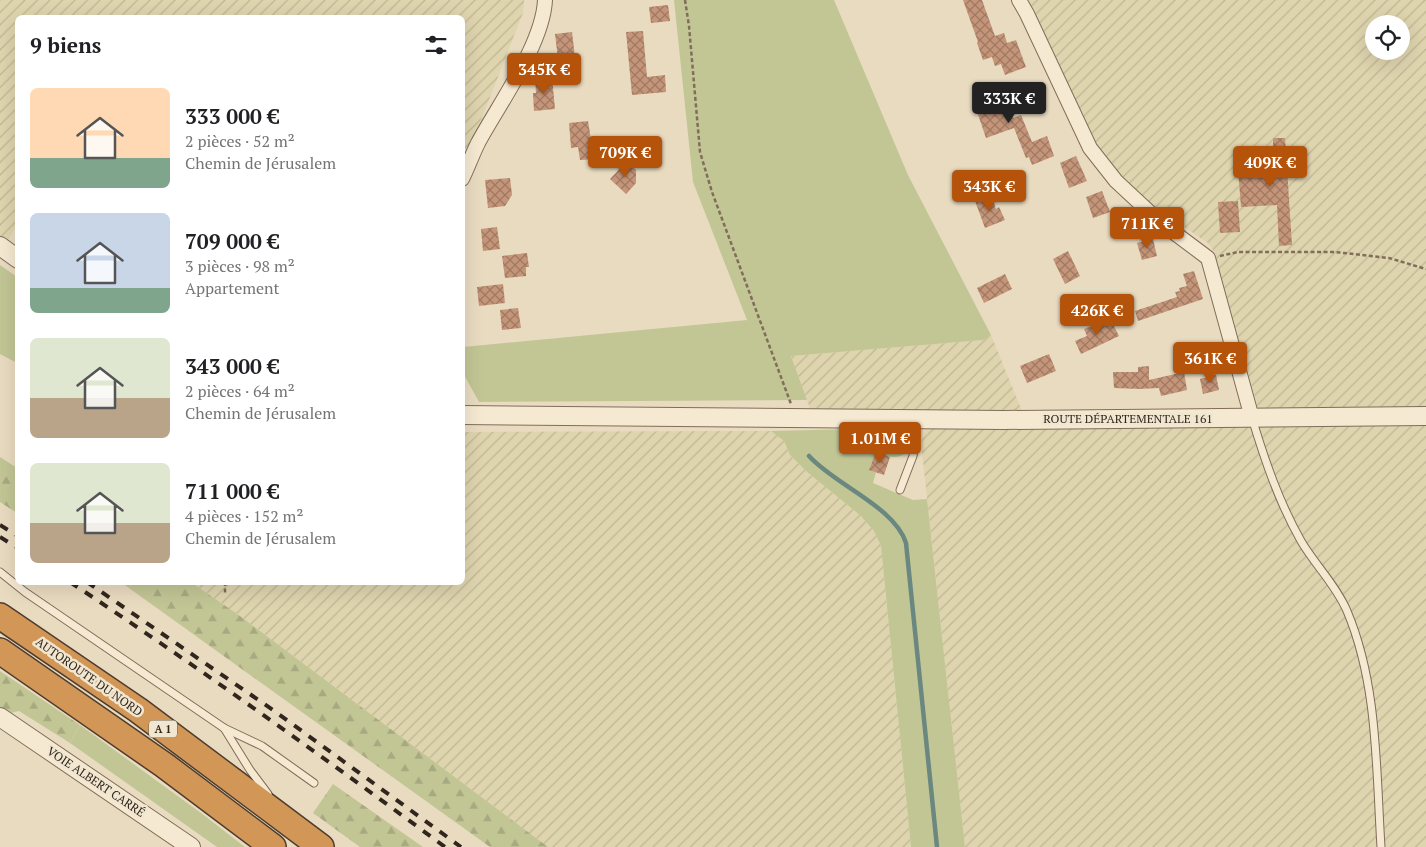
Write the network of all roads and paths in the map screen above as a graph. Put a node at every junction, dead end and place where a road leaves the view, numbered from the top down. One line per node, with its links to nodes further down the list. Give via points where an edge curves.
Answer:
1 (545, 0): 4 (street, via 545,13 528,55)
2 (684, 0): 11 (path, via 700,152)
3 (1019, 0): 7 (street, via 1090,148 1116,182 1160,222)
4 (465, 172)
5 (0, 246): 6 (street)
6 (15, 257)
7 (1208, 258): 8 (path, via 1238,252 1335,252 1389,258); 12 (street)
8 (1426, 269)
9 (465, 414): 11 (street, ROUTE DÉPARTEMENTALE 161)
10 (1426, 416): 12 (street, ROUTE DÉPARTEMENTALE 161)
11 (796, 418): 13 (street, ROUTE DÉPARTEMENTALE 161)
12 (1252, 418): 13 (street, ROUTE DÉPARTEMENTALE 161); 29 (lane, via 1285,511 1302,543 1336,589 1357,637 1366,669 1374,730)
13 (909, 419): 14 (lane, via 915,444 914,456)
14 (900, 490)
15 (0, 572): 16 (lane)
16 (15, 584)
17 (17, 585): 23 (lane)
18 (225, 585): 19 (path)
19 (225, 594)
20 (0, 616): 25 (highway, AUTOROUTE DU NORD / A 1, via 138,710)
21 (0, 651): 27 (highway, A 1, via 164,765)
22 (0, 717): 26 (street, VOIE ALBERT CARRÉ)
23 (224, 728): 24 (lane, via 262,746); 25 (lane)
24 (314, 783)
25 (285, 818): 28 (highway, AUTOROUTE DU NORD / A 1)
26 (191, 847)
27 (273, 847)
28 (322, 847)
29 (1381, 847)

